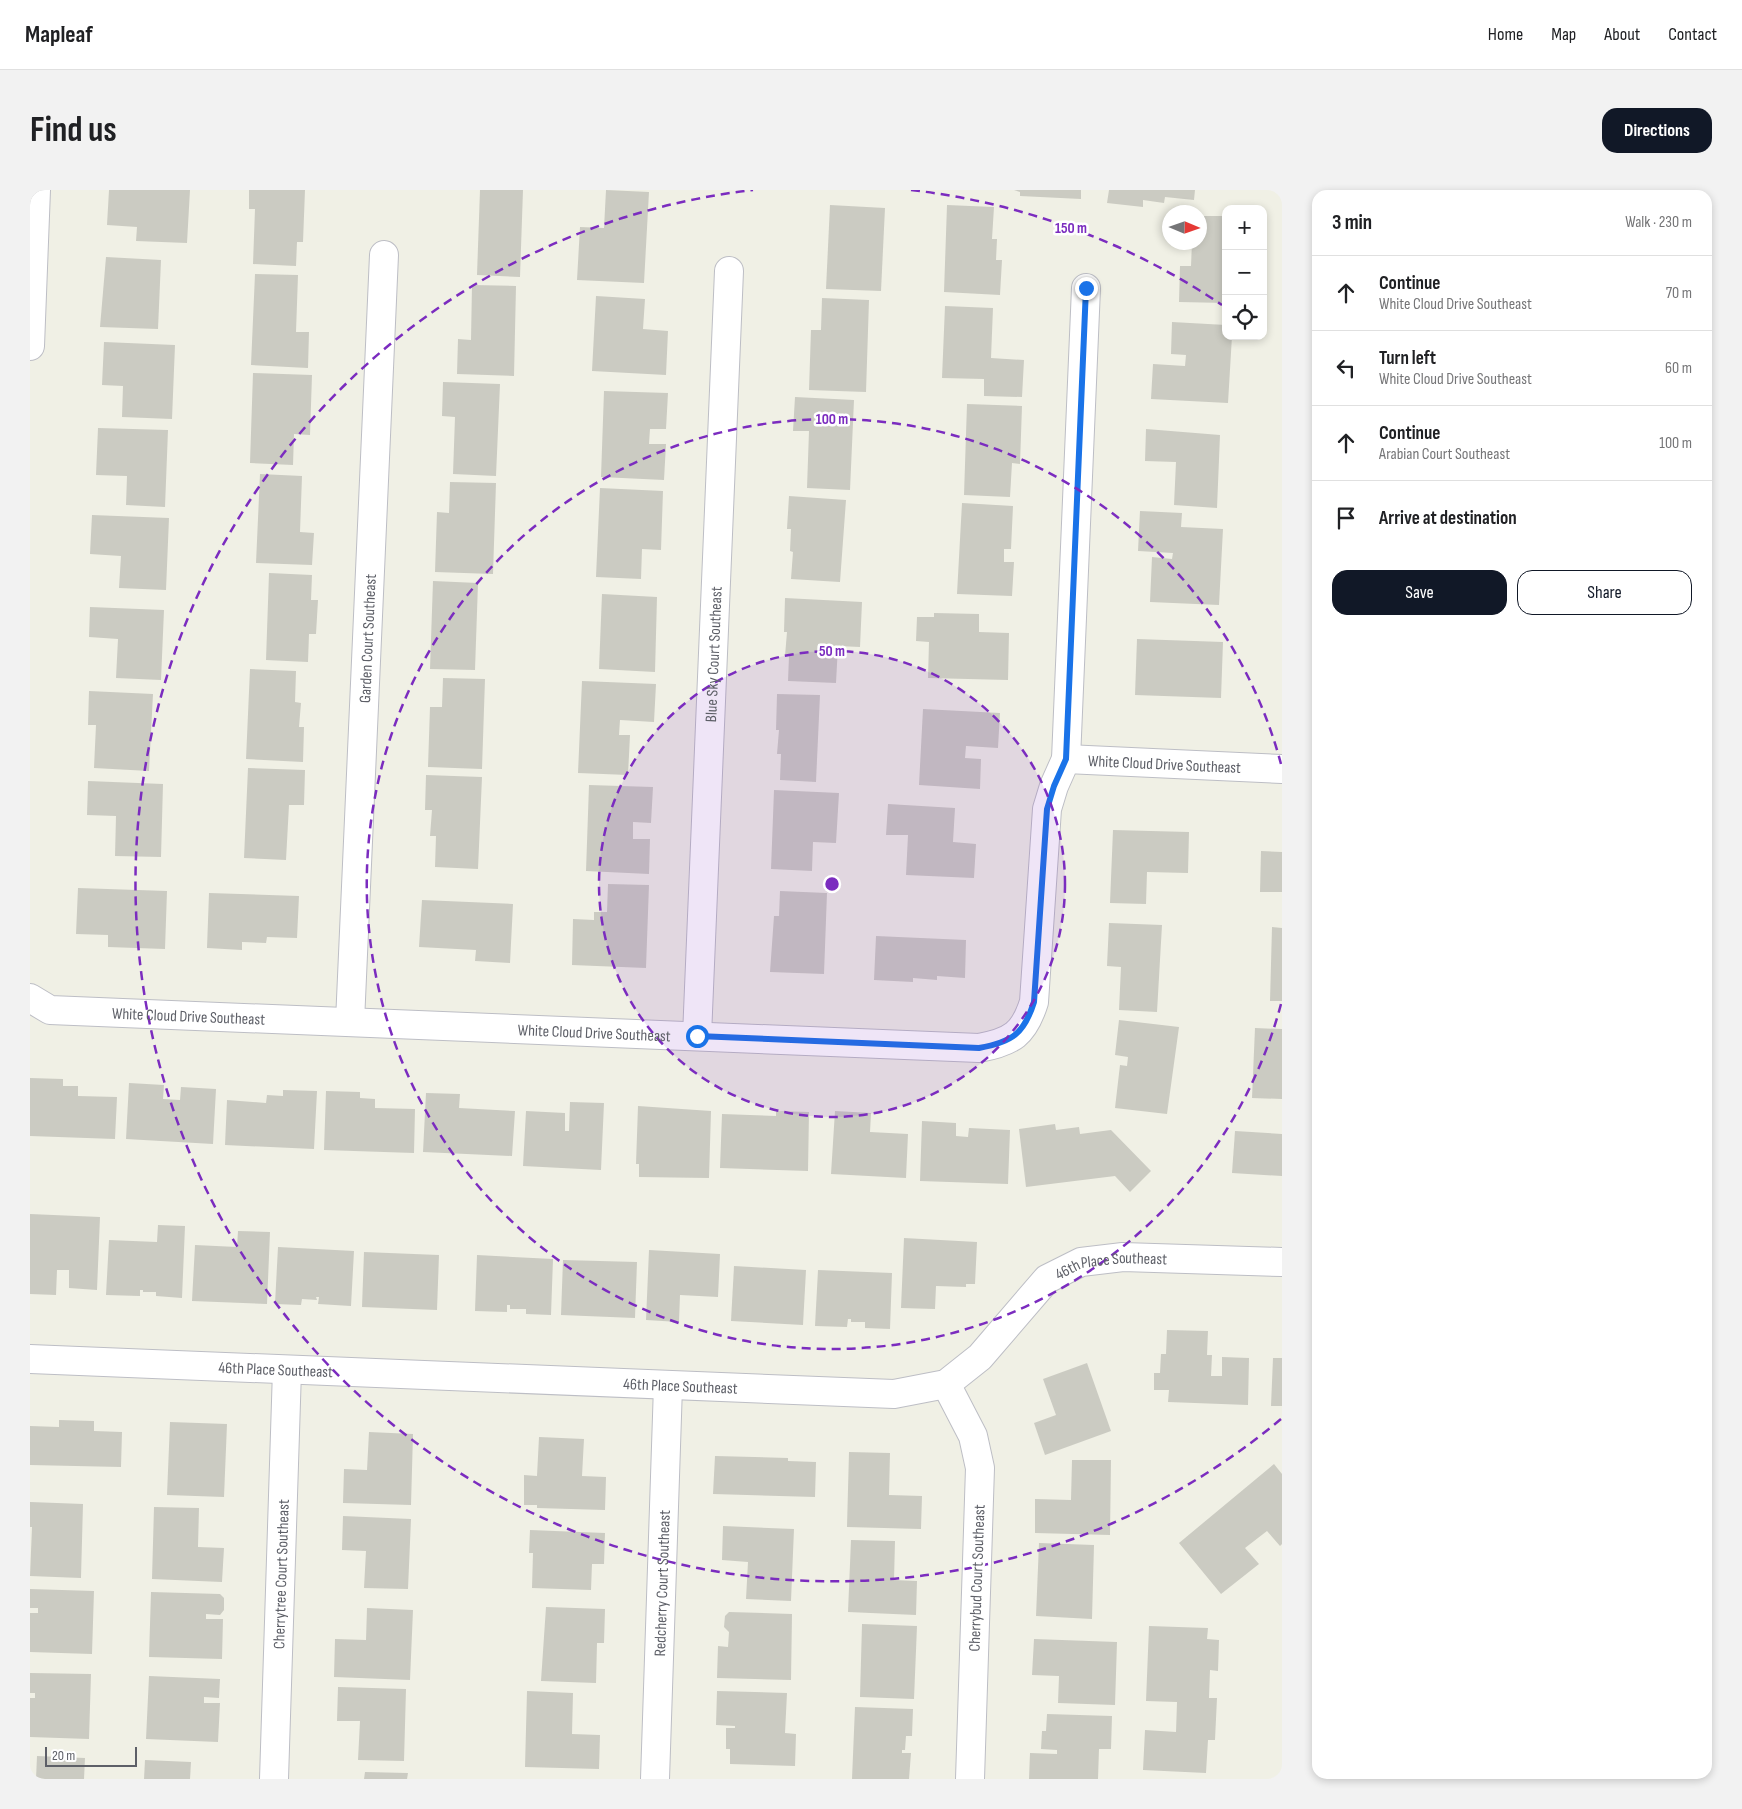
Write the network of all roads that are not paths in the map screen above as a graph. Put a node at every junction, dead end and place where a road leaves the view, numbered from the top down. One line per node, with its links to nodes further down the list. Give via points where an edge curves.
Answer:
1 (36, 190): 2 (street)
2 (32, 244): 6 (street)
3 (384, 255): 10 (street, Garden Court Southeast)
4 (729, 271): 11 (street, Blue Sky Court Southeast)
5 (1086, 288): 7 (street)
6 (30, 346)
7 (1066, 759): 8 (street, White Cloud Drive Southeast); 11 (street, White Cloud Drive Southeast, via 1047,809 1034,1002 1027,1023 1015,1036 1000,1044 979,1048)
8 (1282, 769)
9 (30, 998): 10 (street, White Cloud Drive Southeast, via 50,1010)
10 (350, 1022): 11 (street, White Cloud Drive Southeast)
11 (697, 1036)
12 (1282, 1262): 15 (street, 46th Place Southeast, via 1122,1257 1082,1262 1047,1280 980,1357)
13 (30, 1359): 14 (street, 46th Place Southeast)
14 (287, 1370): 16 (street, 46th Place Southeast); 17 (street, Cherrytree Court Southeast)
15 (946, 1384): 16 (street, 46th Place Southeast, via 894,1394); 19 (street, Cherrybud Court Southeast, via 973,1436 980,1468)
16 (668, 1386): 18 (street, Redcherry Court Southeast)
17 (274, 1779)
18 (655, 1779)
19 (970, 1779)

